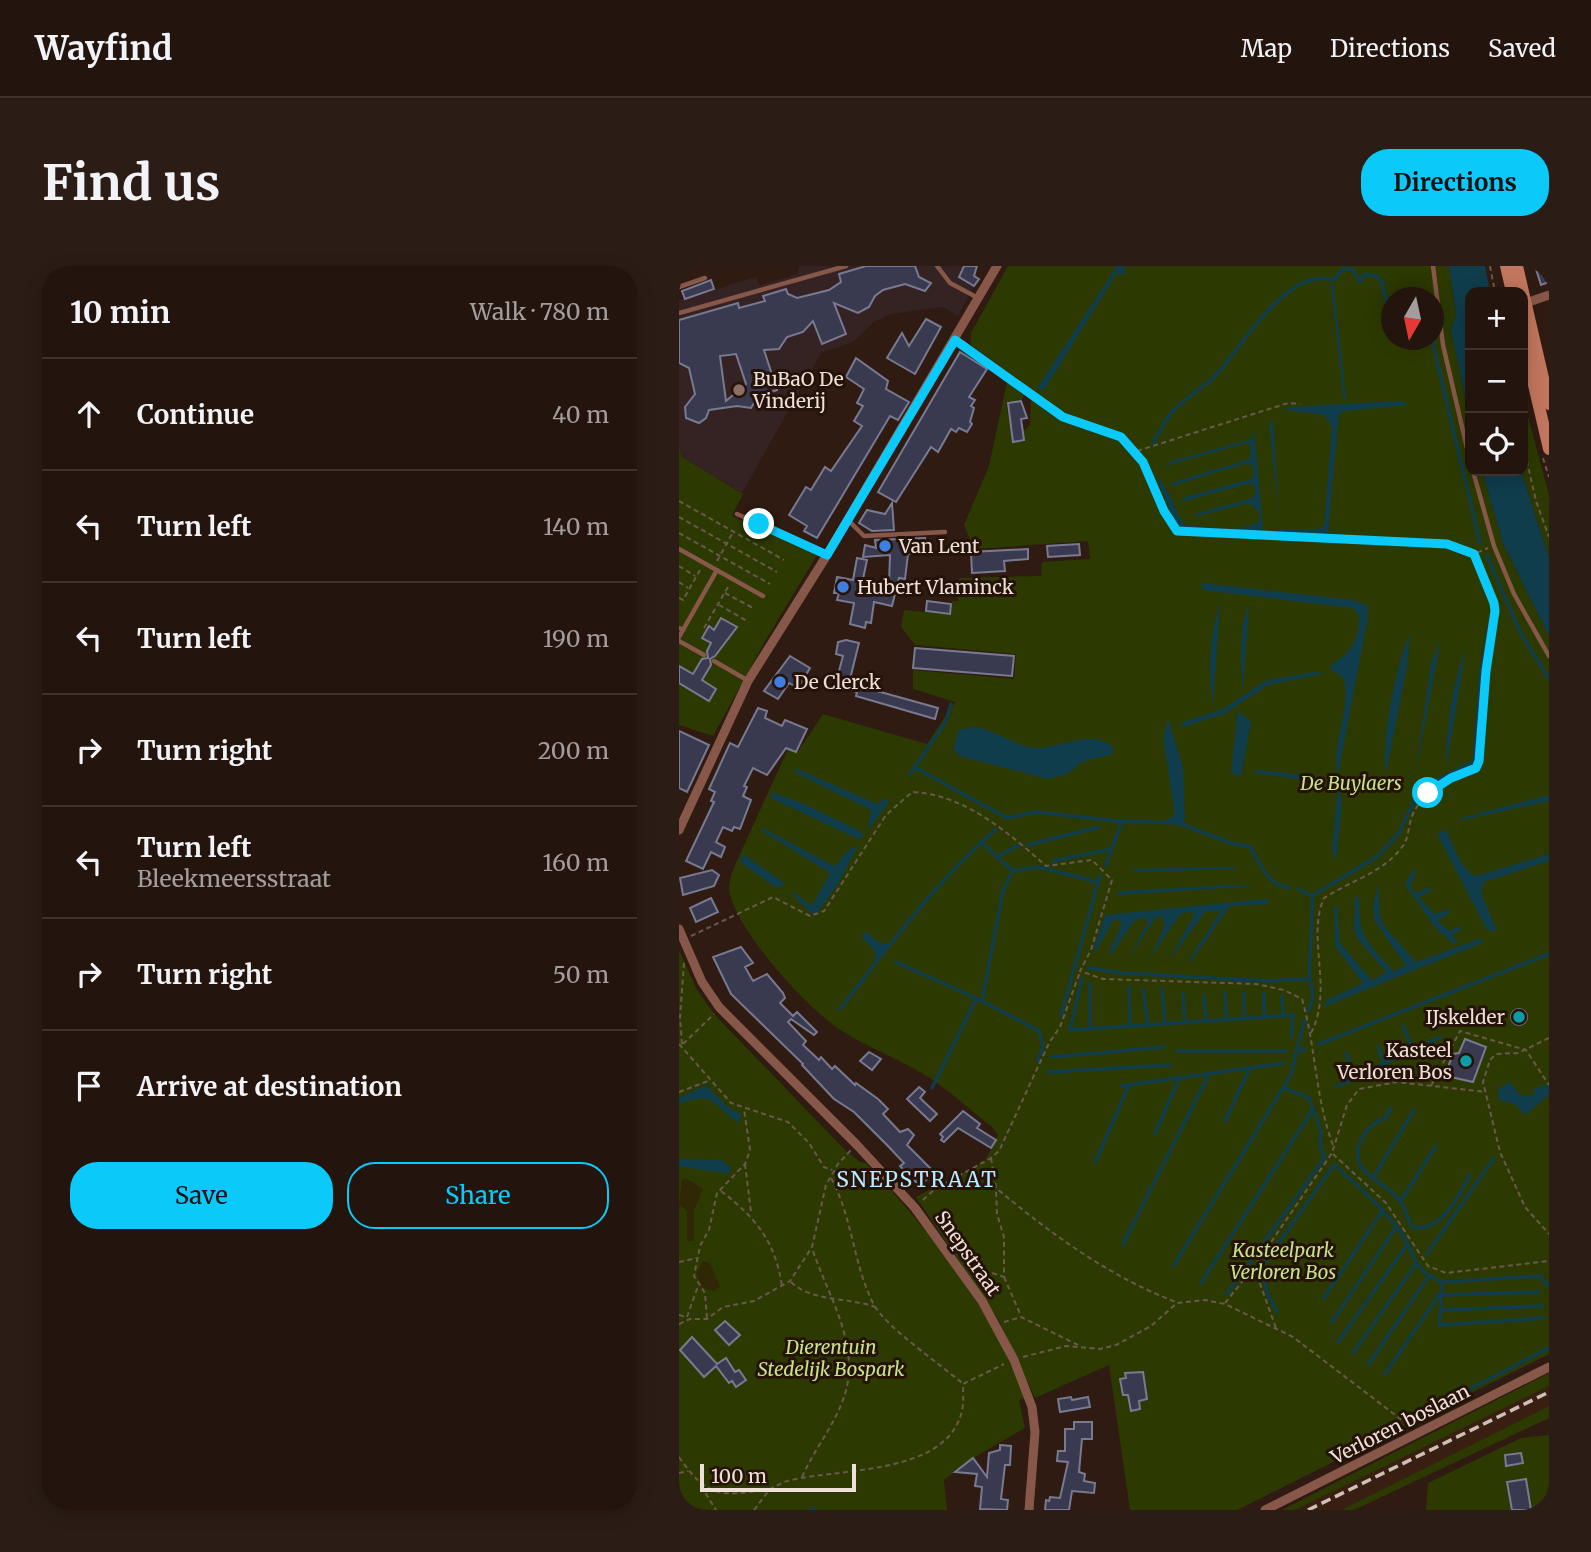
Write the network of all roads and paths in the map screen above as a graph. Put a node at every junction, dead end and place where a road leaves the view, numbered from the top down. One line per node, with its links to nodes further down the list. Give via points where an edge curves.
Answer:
1 (846, 266): 16 (lane)
2 (937, 266): 14 (lane, via 950,283)
3 (997, 266): 14 (street)
4 (1433, 266): 22 (lane, via 1443,345)
5 (1490, 266): 10 (path)
6 (1506, 266): 11 (main road)
7 (1517, 266): 12 (main road)
8 (705, 278): 9 (lane)
9 (679, 287)
10 (1494, 287)
11 (1511, 287)
12 (1521, 287)
13 (1549, 295): 15 (street)
14 (980, 300): 18 (street)
15 (1528, 302)
16 (679, 313)
17 (1528, 319): 21 (main road)
18 (955, 340): 24 (path, via 1063,417 1110,431); 30 (street)
19 (1526, 350): 23 (main road)
20 (1300, 404): 24 (path, via 1288,403)
21 (1549, 404)
22 (1465, 440)
23 (1549, 449)
24 (1137, 451): 38 (path, via 1177,531 1447,544)
25 (1528, 465): 34 (path)
26 (1474, 476): 36 (lane)
27 (679, 501): 31 (path)
28 (737, 514): 39 (lane)
29 (679, 517): 35 (path)
30 (847, 520): 32 (lane, via 864,536); 39 (street)
31 (733, 531): 35 (path); 41 (path)
32 (945, 532)
33 (679, 533): 40 (path)
34 (1549, 537)
35 (726, 543): 40 (path); 45 (path)
36 (1494, 546): 38 (path); 61 (lane, via 1514,594)
37 (679, 549): 42 (lane)
38 (1474, 554): 70 (path, via 1495,611 1479,761 1476,768 1439,785 1419,803 1404,845 1395,855 1324,898 1319,915 1322,1001)
39 (827, 555): 63 (street)
40 (720, 556): 44 (path); 49 (path)
41 (784, 560)
42 (704, 563): 44 (lane); 46 (path)
43 (679, 566): 46 (path)
44 (715, 569): 47 (lane); 58 (lane)
45 (777, 572)
46 (696, 576): 50 (path)
47 (732, 579): 51 (path); 52 (lane)
48 (679, 582): 50 (path)
49 (770, 584)
50 (689, 588): 53 (path, via 683,600)
51 (725, 592): 54 (path); 55 (path)
52 (763, 596)
53 (679, 598)
54 (718, 604): 56 (path); 57 (path)
55 (755, 609)
56 (749, 622)
57 (704, 628)
58 (681, 629): 59 (lane)
59 (679, 639): 60 (lane)
60 (704, 655)
61 (1549, 656)
62 (714, 661): 63 (lane)
63 (747, 681): 64 (street)
64 (679, 830)
65 (679, 929): 66 (street, Snepstraat)
66 (684, 939): 67 (street, Snepstraat); 68 (path, via 773,897 810,916 824,911 886,814 912,792 935,793 1004,829 1046,866 1092,859 1112,880)
67 (690, 954): 69 (street, Snepstraat); 72 (path, via 683,964)
68 (1080, 971): 70 (path, via 1103,979 1256,984 1284,990 1302,999); 83 (path, via 1060,1027 999,1151)
69 (719, 1007): 72 (path); 80 (street, Snepstraat)
70 (1311, 1034): 81 (path, via 1324,1123)
71 (1549, 1038): 73 (path)
72 (681, 1045): 74 (path)
73 (1526, 1050): 75 (path); 76 (path, via 1459,1031); 78 (path, via 1499,1052 1490,1060 1483,1082)
74 (709, 1080): 77 (path); 79 (path, via 731,1103)
75 (1548, 1084)
76 (1430, 1087): 78 (path); 81 (path, via 1397,1082 1359,1089 1347,1105)
77 (679, 1092)
78 (1486, 1092): 91 (path, via 1505,1163 1525,1207)
79 (744, 1109): 84 (path, via 750,1150); 85 (path, via 788,1122 824,1167)
80 (857, 1145): 85 (path); 89 (street, Snepstraat)
81 (1333, 1145): 82 (path)
82 (1332, 1153): 95 (path, via 1386,1203 1428,1266 1446,1273); 97 (path)
83 (991, 1158): 87 (path); 89 (path, via 935,1189)
84 (745, 1164): 88 (path); 90 (path)
85 (833, 1170): 86 (path)
86 (831, 1178): 92 (path); 105 (path, via 843,1201)
87 (996, 1188): 98 (path, via 1004,1237); 103 (path, via 1049,1231 1136,1287)
88 (720, 1190): 90 (path); 93 (path)
89 (915, 1208): 94 (street, Snepstraat)
90 (750, 1213): 101 (path, via 775,1252)
91 (1549, 1234)
92 (812, 1247): 99 (path); 102 (path)
93 (697, 1258): 96 (path); 100 (path, via 694,1276)
94 (954, 1261): 98 (path); 111 (street, Snepstraat)
95 (1549, 1261)
96 (679, 1262)
97 (1254, 1267): 104 (path); 112 (path)
98 (1004, 1277): 107 (path)
99 (790, 1281): 101 (path); 102 (path, via 800,1290)
100 (699, 1285): 108 (path); 109 (path, via 707,1299)
101 (782, 1287): 109 (path, via 754,1301 723,1307)
102 (830, 1297): 105 (path); 121 (path, via 848,1344 849,1381)
103 (1177, 1303): 104 (path, via 1205,1300); 113 (path, via 1151,1326 1117,1345 1100,1349)
104 (1225, 1304): 112 (path)
105 (876, 1307): 116 (path)
106 (679, 1315): 108 (path)
107 (1021, 1317): 111 (path); 113 (path)
108 (688, 1318): 109 (path); 110 (path)
109 (707, 1319)
110 (679, 1324)
111 (997, 1326): 114 (street, Snepstraat)
112 (1276, 1329): 117 (path)
113 (1082, 1346): 114 (path)
114 (1014, 1360): 116 (path); 126 (street, Snepstraat, via 1034,1418)
115 (1549, 1367): 117 (street, Verloren boslaan)
116 (963, 1384): 121 (path, via 962,1412 953,1428 914,1458 895,1465)
117 (1421, 1434): 127 (street, Verloren boslaan)
118 (679, 1457): 119 (path)
119 (689, 1471): 120 (path); 122 (path)
120 (679, 1473)
121 (802, 1477): 123 (path)
122 (701, 1485): 123 (path, via 733,1493); 124 (path)
123 (770, 1489): 125 (path)
124 (716, 1510)
125 (754, 1510)
126 (1029, 1510)
127 (1265, 1510)

